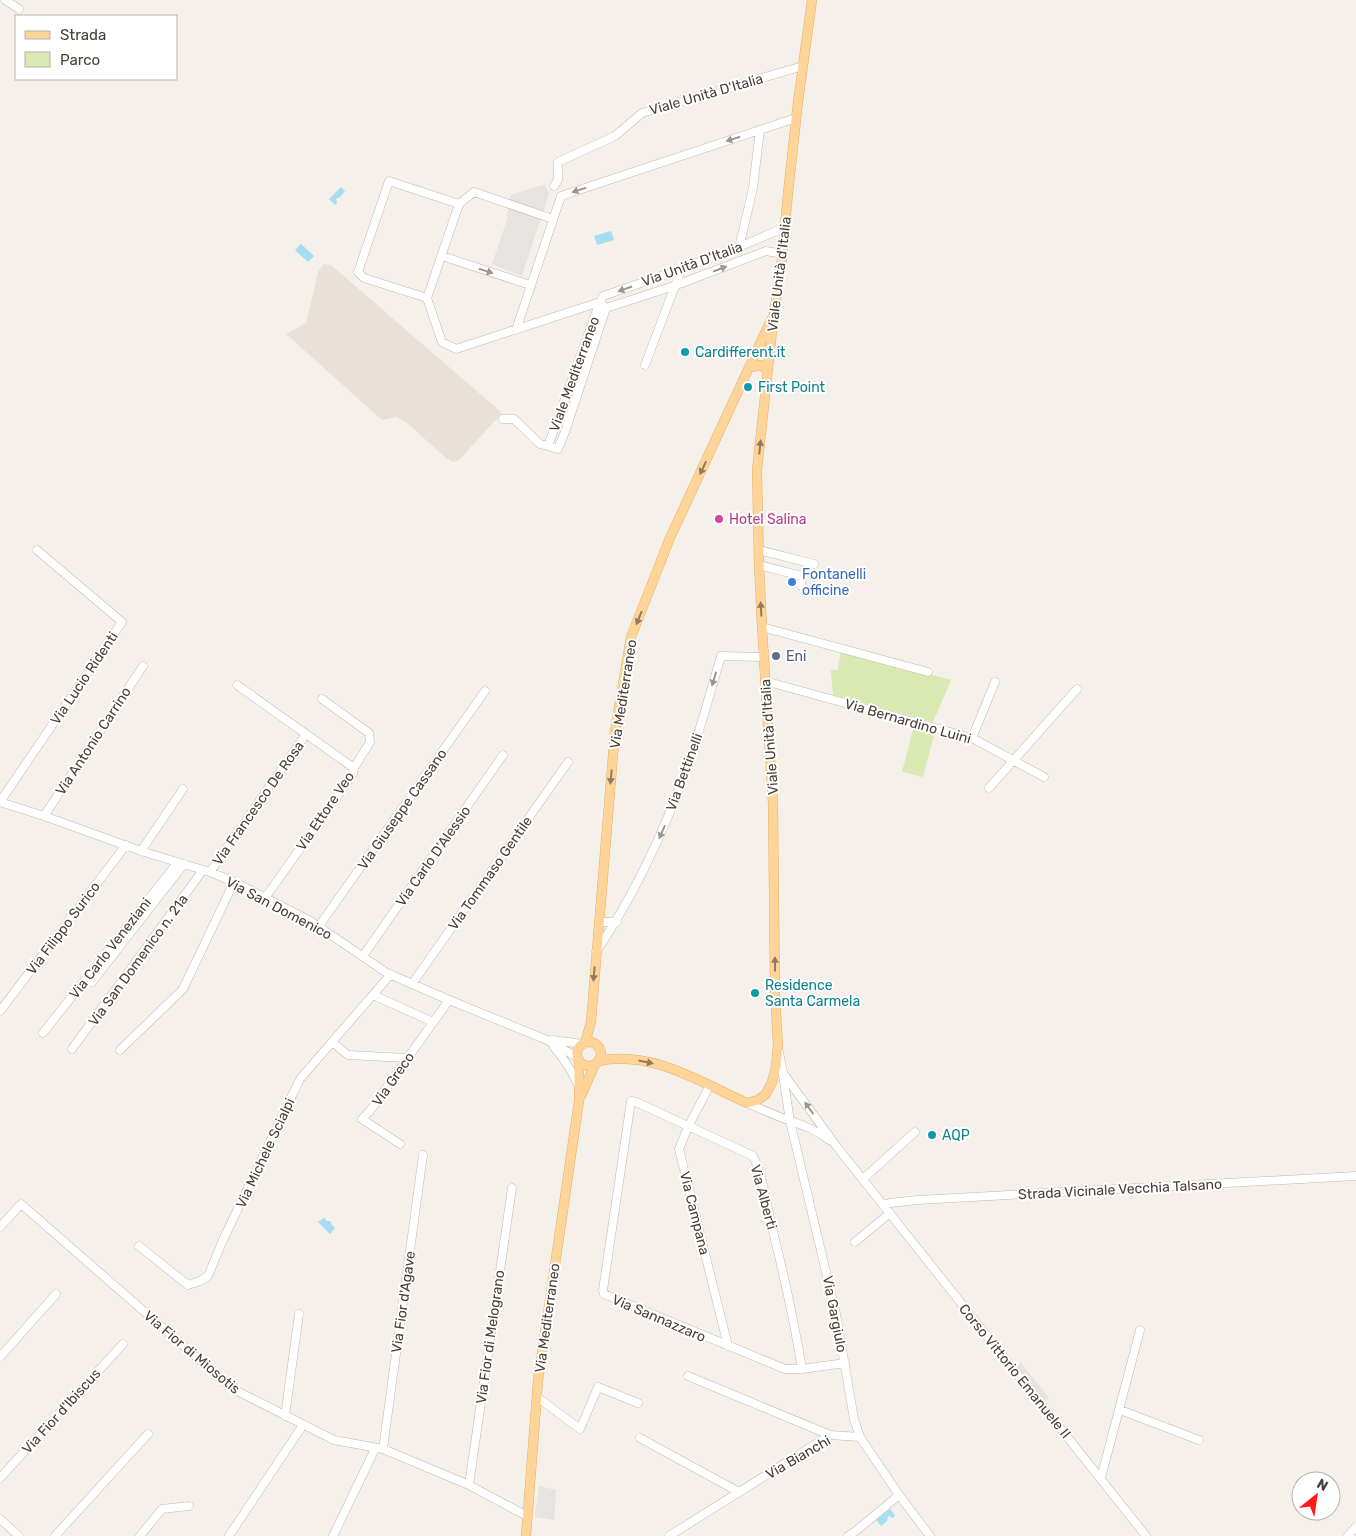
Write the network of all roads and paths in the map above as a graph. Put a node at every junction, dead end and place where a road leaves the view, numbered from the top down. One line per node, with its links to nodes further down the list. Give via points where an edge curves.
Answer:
1 (5, 0): 3 (street)
2 (812, 0): 4 (main road, Viale Unità d'Italia)
3 (18, 9)
4 (803, 66): 5 (main road, Viale Unità d'Italia); 7 (street, Viale Unità D'Italia, via 642,113 615,136 558,162 558,180)
5 (796, 118): 6 (street); 10 (main road, Viale Unità d'Italia)
6 (760, 130): 9 (street, one-way to 9, via 561,196); 11 (street, via 753,188)
7 (554, 186)
8 (459, 204): 9 (street, via 474,192); 13 (street); 17 (street, via 389,181 358,272 364,278)
9 (553, 219): 15 (street)
10 (785, 227): 11 (street, Via Unità D'Italia); 12 (main road, Viale Unità d'Italia)
11 (739, 248): 14 (street, Via Unità D'Italia)
12 (783, 254): 16 (street, one-way to 12, via 766,251); 20 (main road, Viale Unità d'Italia)
13 (442, 256): 15 (street, one-way to 15); 17 (street)
14 (680, 270): 16 (street); 18 (street, Via Unità D'Italia, one-way to 18, via 603,296)
15 (530, 285): 21 (street)
16 (674, 286): 19 (street); 22 (street)
17 (427, 298): 21 (street, via 442,342 456,349)
18 (600, 302): 19 (street); 21 (street); 26 (street, Viale Mediterraneo)
19 (606, 308): 26 (street, via 558,450)
20 (774, 313): 23 (main road, Via Mediterraneo); 24 (main road, Viale Unità d'Italia)
21 (516, 330)
22 (645, 365)
23 (749, 368): 24 (main road, via 760,365); 59 (main road, Via Mediterraneo, one-way to 59, via 670,538 631,637 615,731)
24 (768, 370): 28 (main road, Viale Unità d'Italia, one-way to 24, via 757,470)
25 (503, 419): 26 (street, Viale Mediterraneo, via 514,419 540,444)
26 (551, 448)
27 (37, 550): 51 (street, Via Lucio Ridenti, via 122,622)
28 (759, 550): 29 (street); 30 (main road, Viale Unità d'Italia)
29 (814, 564)
30 (759, 566): 31 (street, via 802,576); 32 (main road, Viale Unità d'Italia, one-way to 30)
31 (801, 586)
32 (762, 627): 33 (main road, Viale Unità d'Italia); 35 (street)
33 (763, 657): 36 (main road, Viale Unità d'Italia); 60 (street, Via Bettinelli, one-way to 60, via 721,656 693,750 664,828)
34 (143, 666): 52 (street, Via Antonio Carrino)
35 (928, 672)
36 (765, 681): 43 (street, Via Bernardino Luini); 75 (main road, Viale Unità d'Italia, one-way to 36, via 773,804)
37 (995, 682): 43 (street)
38 (237, 686): 42 (street, Via Ettore Veo)
39 (1077, 689): 45 (street)
40 (485, 691): 61 (street, Via Giuseppe Cassano)
41 (322, 699): 47 (street, via 369,733 370,742)
42 (306, 734): 47 (street, Via Ettore Veo); 56 (street, Via Francesco De Rosa)
43 (972, 738): 45 (street, Via Bernardino Luini)
44 (503, 755): 63 (street, Via Carlo D'Alessio)
45 (1014, 760): 48 (street, Via Bernardino Luini); 49 (street)
46 (568, 762): 66 (street, Via Tommaso Gentile)
47 (354, 768): 58 (street, Via Ettore Veo, via 353,774)
48 (1044, 777)
49 (990, 788)
50 (183, 789): 54 (street)
51 (0, 802): 52 (street, Via San Domenico)
52 (44, 816): 53 (street, Via San Domenico)
53 (126, 845): 54 (street, Via San Domenico); 69 (street, Via Filippo Surico)
54 (141, 851): 55 (street, Via San Domenico)
55 (181, 863): 56 (street, Via San Domenico); 65 (street); 71 (street, Via Carlo Veneziani)
56 (207, 871): 57 (street, Via San Domenico); 76 (street, Via San Domenico n. 21a)
57 (234, 882): 58 (street, Via San Domenico); 77 (street, via 183,988)
58 (266, 898): 61 (street, Via San Domenico)
59 (598, 922): 60 (street); 62 (main road, Via Mediterraneo)
60 (617, 922): 62 (street, Via Bettinelli)
61 (319, 926): 63 (street, Via San Domenico)
62 (596, 952): 74 (main road, Via Mediterraneo, one-way to 74, via 591,1022)
63 (364, 956): 64 (street, Via San Domenico)
64 (391, 974): 66 (street, Via San Domenico); 67 (street, Via Michele Scialpi)
65 (92, 982)
66 (412, 984): 68 (street, Via San Domenico)
67 (373, 995): 70 (street); 73 (street, Via Michele Scialpi)
68 (449, 1000): 70 (street, Via Greco); 72 (street, Via San Domenico)
69 (0, 1011)
70 (433, 1022): 78 (street, Via Greco)
71 (43, 1033)
72 (547, 1040): 74 (street, Via San Domenico); 79 (street, Via San Domenico); 83 (street, via 565,1059)
73 (332, 1042): 78 (street, via 348,1055); 100 (street, Via Michele Scialpi, via 300,1079 208,1276 188,1285)
74 (584, 1043): 79 (main road, via 578,1050); 80 (main road, via 598,1047 601,1054)
75 (778, 1045): 81 (street, Via Gargiulo); 86 (main road, Viale Unità d'Italia, via 776,1067 766,1094)
76 (72, 1049)
77 (120, 1050)
78 (407, 1058): 90 (street, Via Greco, via 362,1119)
79 (578, 1059): 80 (main road, via 585,1065); 83 (main road)
80 (597, 1063): 82 (main road, one-way to 82, via 623,1059 672,1068); 84 (main road)
81 (783, 1073): 87 (street, Via Gargiulo); 91 (street, one-way to 81)
82 (710, 1085): 86 (main road); 88 (street, Via Campana)
83 (579, 1086): 84 (main road)
84 (579, 1101): 110 (main road, Via Mediterraneo)
85 (631, 1101): 88 (street, Via Alberti); 105 (street, Via Sannazzaro, via 604,1294)
86 (747, 1103): 87 (street)
87 (790, 1121): 91 (street, via 819,1132); 107 (street, Via Gargiulo, via 836,1314)
88 (688, 1127): 105 (street, Via Campana, via 679,1149); 108 (street, Via Alberti, via 745,1152 756,1161)
89 (915, 1132): 94 (street)
90 (400, 1144)
91 (837, 1147): 94 (street, Corso Vittorio Emanuele II)
92 (423, 1155): 120 (street, Via Fior d'Agave)
93 (1356, 1176): 96 (street, Strada Vicinale Vecchia Talsano, via 917,1200)
94 (863, 1179): 96 (street, Corso Vittorio Emanuele II)
95 (512, 1188): 123 (street, Via Fior di Melograno)
96 (884, 1205): 97 (street, Corso Vittorio Emanuele II)
97 (890, 1213): 99 (street); 122 (street, Corso Vittorio Emanuele II)
98 (0, 1227): 113 (street, Via Fior di Miosotis, via 21,1204 232,1389)
99 (855, 1242)
100 (139, 1246)
101 (56, 1294): 106 (street)
102 (299, 1314): 113 (street)
103 (1140, 1330): 112 (street)
104 (122, 1344): 121 (street, Via Fior d'Ibiscus)
105 (728, 1346): 108 (street, Via Sannazzaro, via 785,1369)
106 (0, 1357)
107 (844, 1363): 108 (street, Via Sannazzaro); 117 (street, Via Gargiulo)
108 (802, 1369)
109 (688, 1376): 116 (street)
110 (537, 1397): 111 (street, via 580,1429 598,1387); 127 (main road, Via Mediterraneo)
111 (638, 1403)
112 (1120, 1410): 119 (street); 122 (street)
113 (286, 1416): 114 (street, Via Fior di Miosotis)
114 (303, 1425): 120 (street, Via Fior di Miosotis, via 334,1440); 133 (street)
115 (148, 1434): 131 (street)
116 (830, 1435): 117 (street, Via Bianchi); 124 (street, Via Bianchi)
117 (860, 1437): 125 (street, Via Gargiulo)
118 (640, 1438): 124 (street)
119 (1199, 1440)
120 (379, 1449): 123 (street, Via Fior di Miosotis); 134 (street, Via Fior d'Agave)
121 (0, 1478)
122 (1101, 1478): 139 (street, Corso Vittorio Emanuele II)
123 (469, 1486): 127 (street, Via Fior di Miosotis)
124 (739, 1492): 136 (street, Via Bianchi)
125 (899, 1495): 137 (street); 138 (street, Via Gargiulo)
126 (189, 1506): 132 (street, via 162,1509)
127 (528, 1516): 135 (main road, Via Mediterraneo)
128 (0, 1519): 130 (street)
129 (1356, 1527): 140 (street)
130 (19, 1536)
131 (55, 1536)
132 (140, 1536)
133 (229, 1536)
134 (333, 1536)
135 (526, 1536)
136 (669, 1536)
137 (848, 1536)
138 (930, 1536)
139 (1146, 1536)
140 (1348, 1536)

